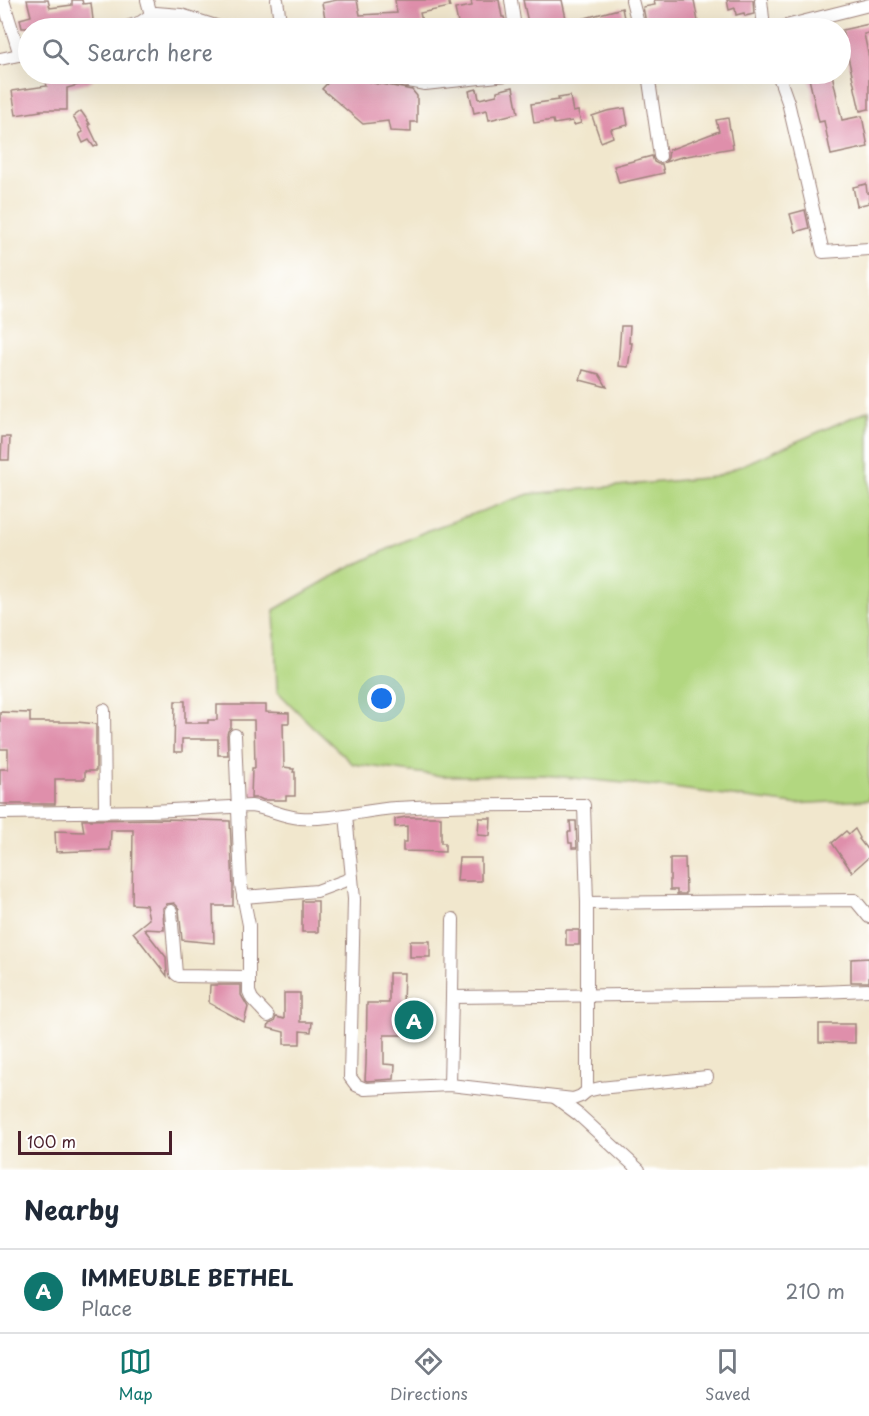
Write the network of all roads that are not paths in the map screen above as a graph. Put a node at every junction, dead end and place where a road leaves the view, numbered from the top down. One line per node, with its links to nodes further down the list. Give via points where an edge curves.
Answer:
1 (3, 0): 16 (street)
2 (147, 0): 8 (street)
3 (278, 0): 11 (street)
4 (511, 0): 12 (street)
5 (632, 0): 13 (street)
6 (761, 0): 14 (street)
7 (869, 5): 15 (street)
8 (151, 15): 9 (street); 10 (street)
9 (147, 18)
10 (190, 18)
11 (279, 18)
12 (514, 18)
13 (636, 18)
14 (763, 18)
15 (818, 18)
16 (18, 39)
17 (18, 55): 18 (street)
18 (0, 59)
19 (649, 84): 21 (street)
20 (782, 84): 22 (street, via 823,252)
21 (660, 156)
22 (869, 249)
23 (104, 710): 26 (street)
24 (235, 735): 25 (street)
25 (238, 806): 26 (street); 28 (street, via 263,807 300,818); 30 (street)
26 (105, 811): 27 (street)
27 (0, 813)
28 (346, 815): 29 (street); 31 (street, via 394,808 584,805)
29 (352, 878): 30 (street, via 317,891); 41 (street, via 350,1077 365,1089)
30 (243, 897): 35 (street, via 249,925)
31 (587, 903): 33 (street, via 855,900); 37 (street)
32 (171, 911): 35 (street, via 176,974)
33 (869, 917)
34 (453, 919): 38 (street)
35 (248, 977): 39 (street, via 250,996)
36 (869, 990): 37 (street)
37 (587, 994): 38 (street); 42 (street)
38 (452, 997): 41 (street)
39 (268, 1016)
40 (707, 1077): 42 (street)
41 (450, 1085): 43 (street)
42 (587, 1091): 43 (street, via 573,1099)
43 (555, 1097): 44 (street)
44 (639, 1170)

